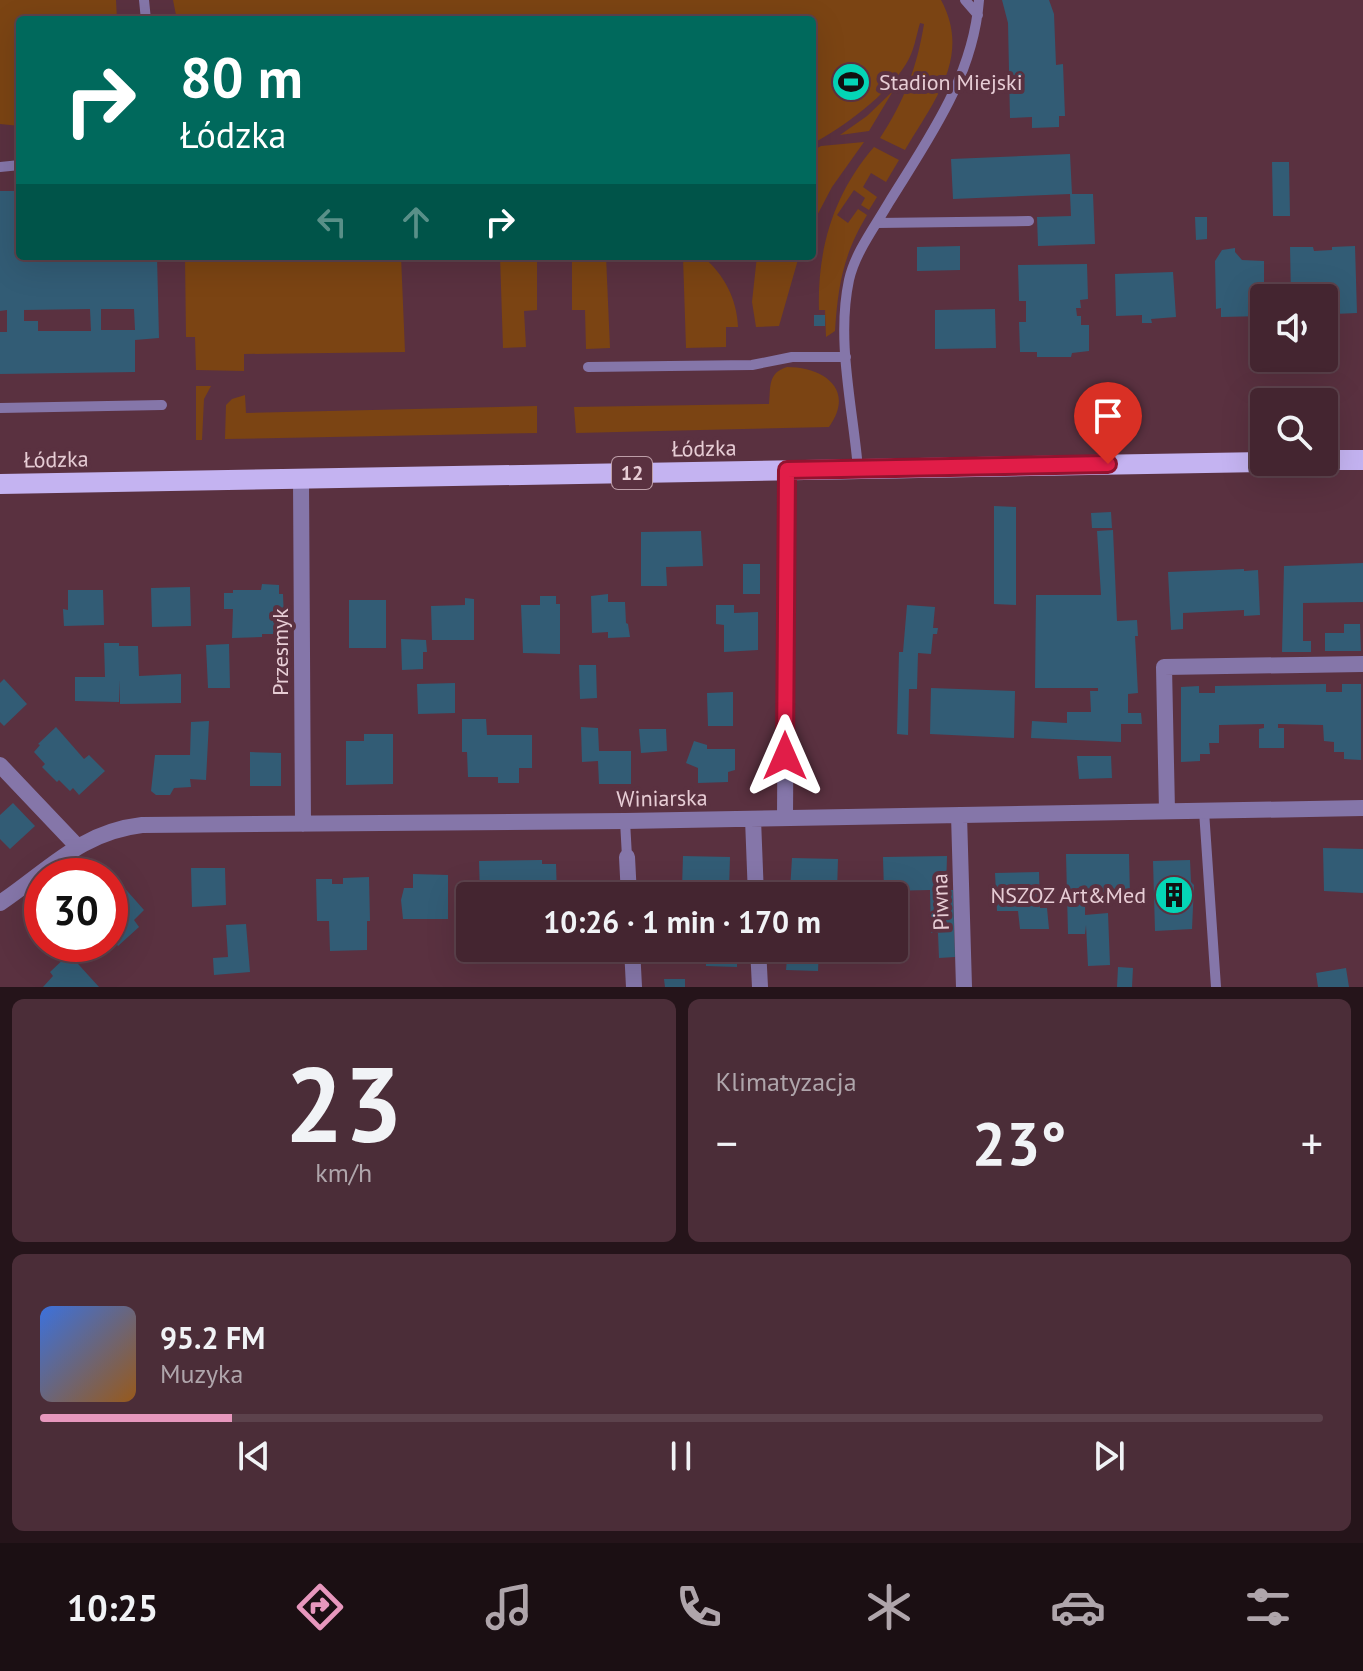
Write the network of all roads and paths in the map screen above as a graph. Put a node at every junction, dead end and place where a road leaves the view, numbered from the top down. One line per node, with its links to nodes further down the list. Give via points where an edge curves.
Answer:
1 (965, 0): 3 (lane)
2 (979, 0): 3 (lane)
3 (978, 15): 5 (lane, via 951,101)
4 (1029, 221): 5 (lane)
5 (877, 223): 6 (lane, via 850,279)
6 (846, 357): 7 (lane, via 792,357 752,365); 13 (lane)
7 (588, 367)
8 (162, 405): 9 (lane)
9 (0, 408)
10 (1338, 460): 11 (main road)
11 (1363, 460)
12 (1250, 462): 13 (main road, Łódzka / 12)
13 (858, 469): 14 (main road, Łódzka / 12)
14 (787, 470): 15 (main road, Łódzka / 12); 23 (street)
15 (301, 479): 16 (main road, Łódzka / 12); 26 (street, Przesmyk)
16 (0, 484)
17 (1363, 664): 20 (street, via 1164,667)
18 (0, 765): 27 (street)
19 (1363, 808): 21 (street, Winiarska)
20 (1167, 811): 21 (street, Winiarska); 22 (street, Winiarska)
21 (1204, 811): 37 (lane)
22 (959, 815): 23 (street, Winiarska); 36 (street, Piwna)
23 (785, 818): 24 (street, Winiarska)
24 (753, 819): 25 (street, Winiarska); 30 (street)
25 (625, 821): 26 (street, Winiarska); 28 (lane)
26 (303, 824): 27 (street, Winiarska, via 119,827)
27 (77, 846): 31 (street, Winiarska)
28 (627, 857): 29 (street)
29 (628, 882)
30 (755, 882)
31 (0, 903)
32 (633, 962): 34 (street)
33 (759, 962): 35 (street)
34 (634, 987)
35 (760, 987)
36 (964, 987)
37 (1216, 987)

